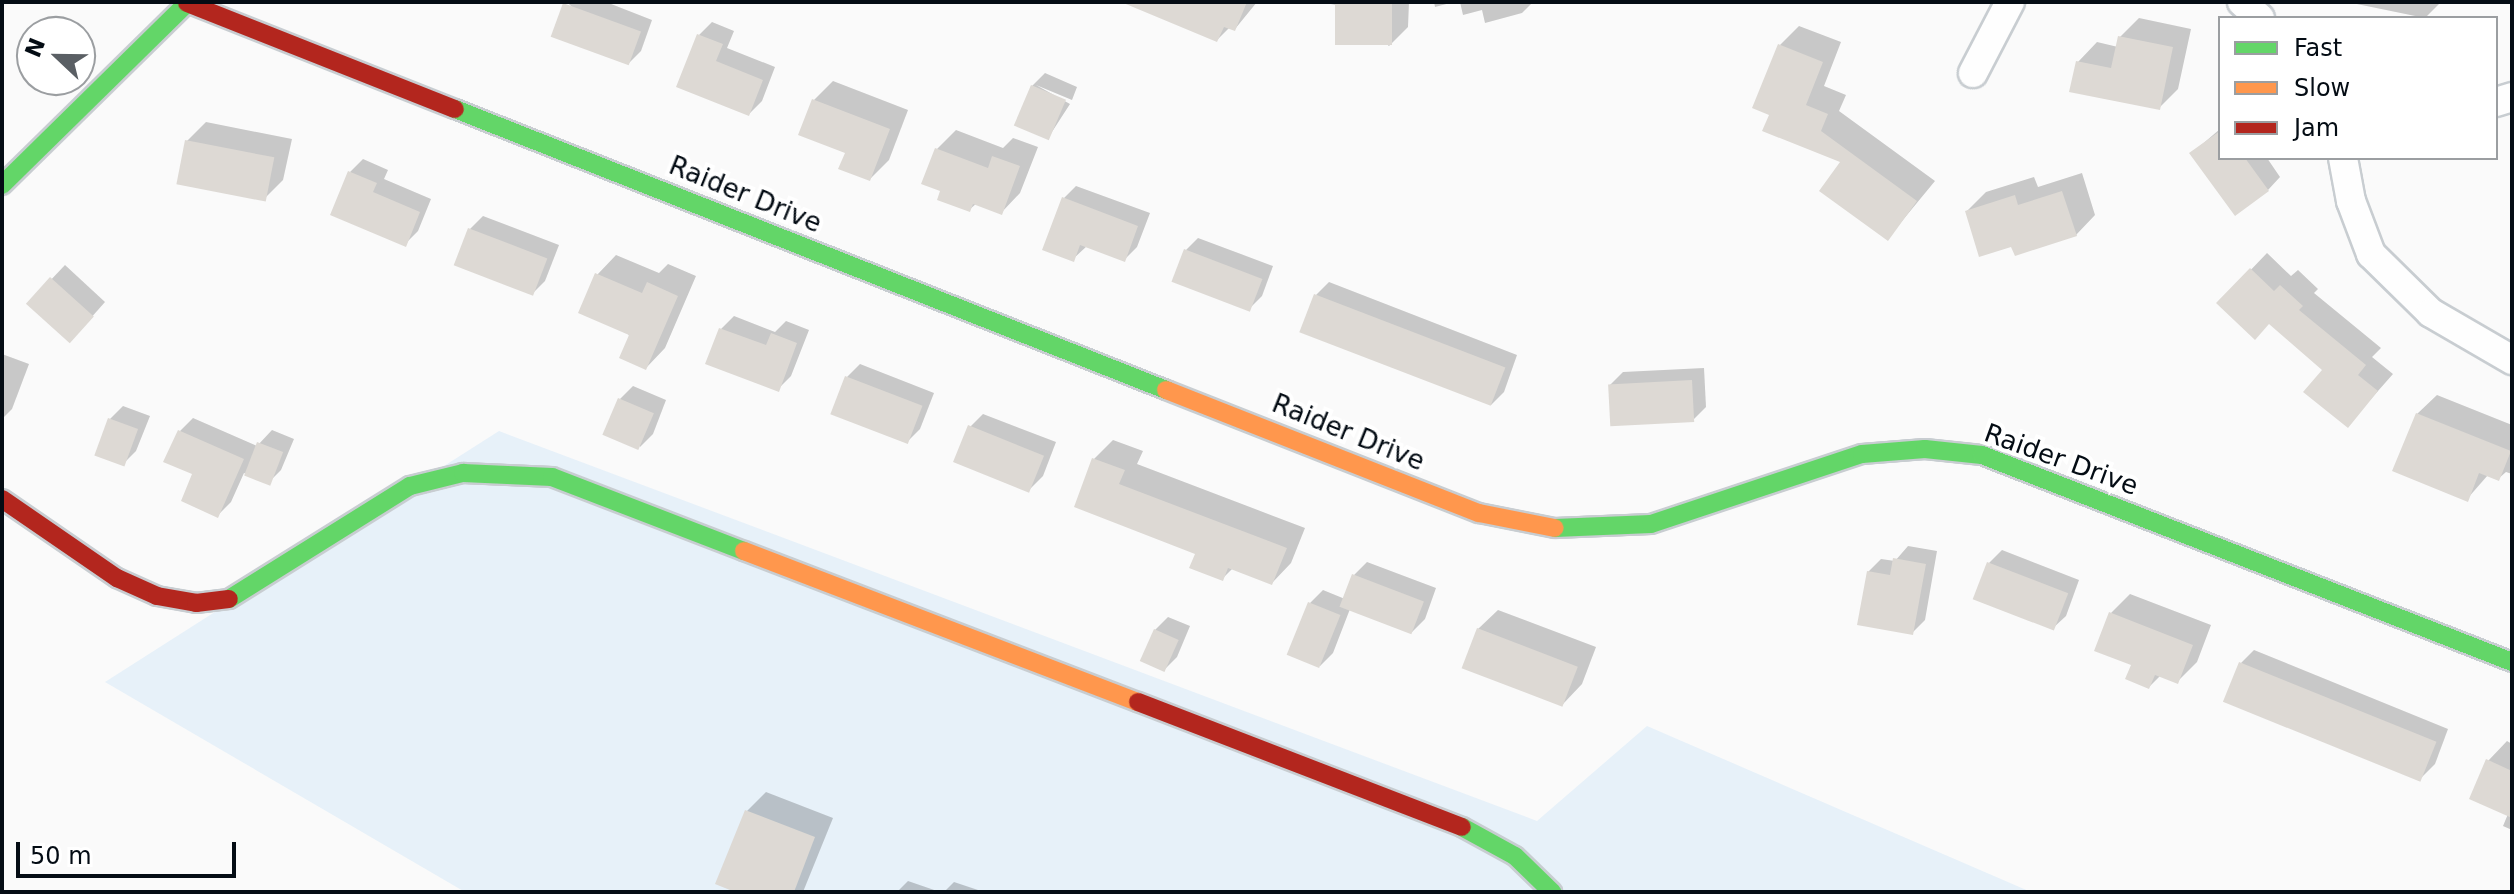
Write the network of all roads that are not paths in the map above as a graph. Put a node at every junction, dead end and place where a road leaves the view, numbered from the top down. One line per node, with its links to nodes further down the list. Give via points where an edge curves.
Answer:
1 (188, 2): 7 (street); 10 (street, Raider Drive, via 1479,513 1528,526 1571,529 1651,524 1862,454 1925,449 1982,455)
2 (2010, 2): 5 (street)
3 (2242, 2): 4 (street)
4 (2258, 16)
5 (1973, 73)
6 (2343, 160): 8 (street, via 2351,201 2371,254 2431,313)
7 (2, 185)
8 (2512, 360)
9 (2, 499): 11 (street, via 117,578 157,596 196,603 234,598 410,486 463,473 552,477 1486,836)
10 (2512, 662)
11 (1552, 892)

